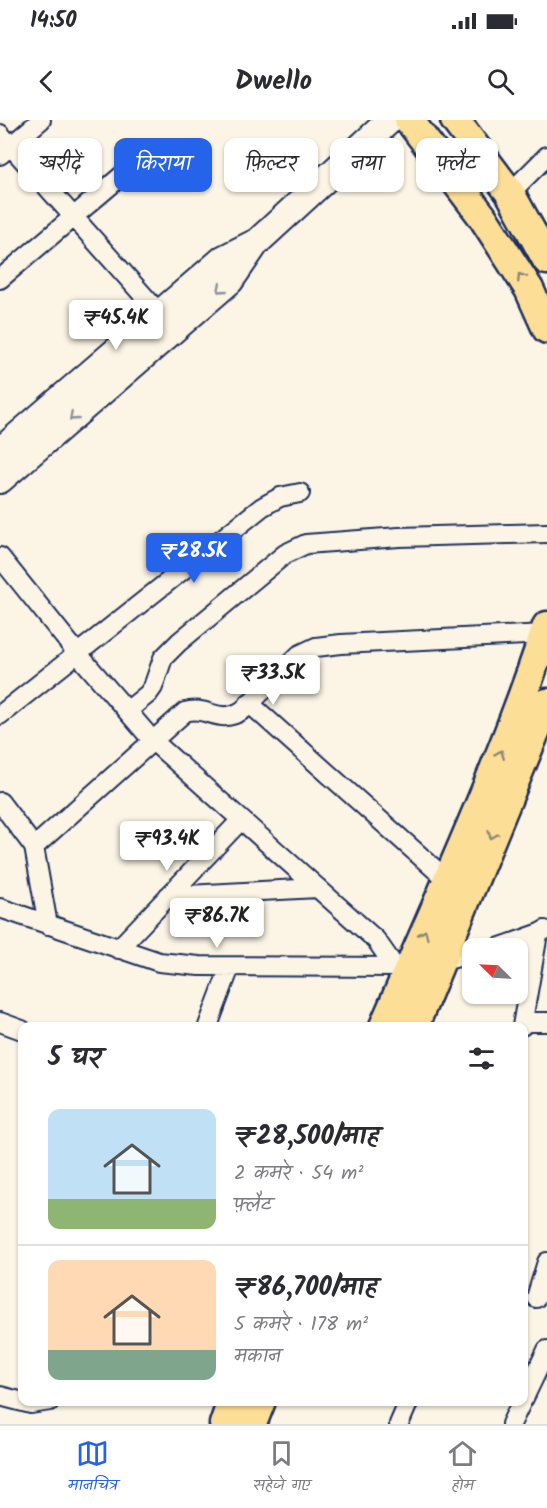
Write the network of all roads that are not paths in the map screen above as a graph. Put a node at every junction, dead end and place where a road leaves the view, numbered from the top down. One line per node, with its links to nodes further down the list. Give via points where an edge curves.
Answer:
1 (41, 120): 5 (street)
2 (390, 120): 10 (main road)
3 (409, 120): 14 (main road, one-way to 3, via 529,289 482,216)
4 (455, 120): 8 (main road)
5 (4, 145): 9 (street)
6 (547, 156): 8 (street)
7 (114, 182): 9 (street)
8 (510, 193): 11 (main road)
9 (74, 217): 12 (street); 13 (street)
10 (256, 243): 13 (main road, via 223,259); 16 (main road, one-way to 16, via 230,281)
11 (547, 260)
12 (0, 279)
13 (159, 313): 15 (main road)
14 (547, 329)
15 (0, 451)
16 (0, 480)
17 (300, 493): 21 (street, via 280,497 262,507)
18 (547, 533): 24 (street, via 306,544 285,554 179,642 163,658 148,694)
19 (0, 557): 21 (street)
20 (546, 630): 23 (street, via 316,647 299,655); 30 (main road, one-way to 20, via 530,680)
21 (77, 653): 24 (street); 25 (street)
22 (547, 703): 39 (main road, one-way to 39)
23 (249, 704): 26 (street, via 224,717 194,710 185,712); 30 (street)
24 (127, 711): 26 (street)
25 (0, 716)
26 (153, 741): 28 (street); 29 (street)
27 (0, 802): 29 (street)
28 (241, 820): 31 (street); 32 (street)
29 (34, 847): 34 (street)
30 (447, 880): 41 (main road, one-way to 30)
31 (318, 888): 32 (street); 41 (street)
32 (168, 896): 37 (street)
33 (0, 908): 34 (street)
34 (48, 925): 37 (street)
35 (542, 932): 36 (street); 46 (street)
36 (526, 938)
37 (118, 949): 40 (street, via 159,962)
38 (462, 956): 39 (street)
39 (440, 962): 41 (street); 45 (main road)
40 (230, 967): 41 (street); 43 (street)
41 (402, 967): 44 (main road)
42 (0, 1022): 49 (street)
43 (209, 1022)
44 (385, 1022)
45 (416, 1022)
46 (523, 1022)
47 (547, 1022): 48 (street)
48 (528, 1024)
49 (18, 1029)
50 (547, 1262): 51 (street)
51 (535, 1297)
52 (547, 1350): 53 (street)
53 (528, 1390)
54 (0, 1396): 55 (street)
55 (18, 1401)
56 (230, 1406): 60 (main road)
57 (259, 1406): 61 (main road)
58 (408, 1406): 62 (street)
59 (520, 1406): 63 (street)
60 (224, 1424)
61 (252, 1424)
62 (399, 1424)
63 (511, 1424)

